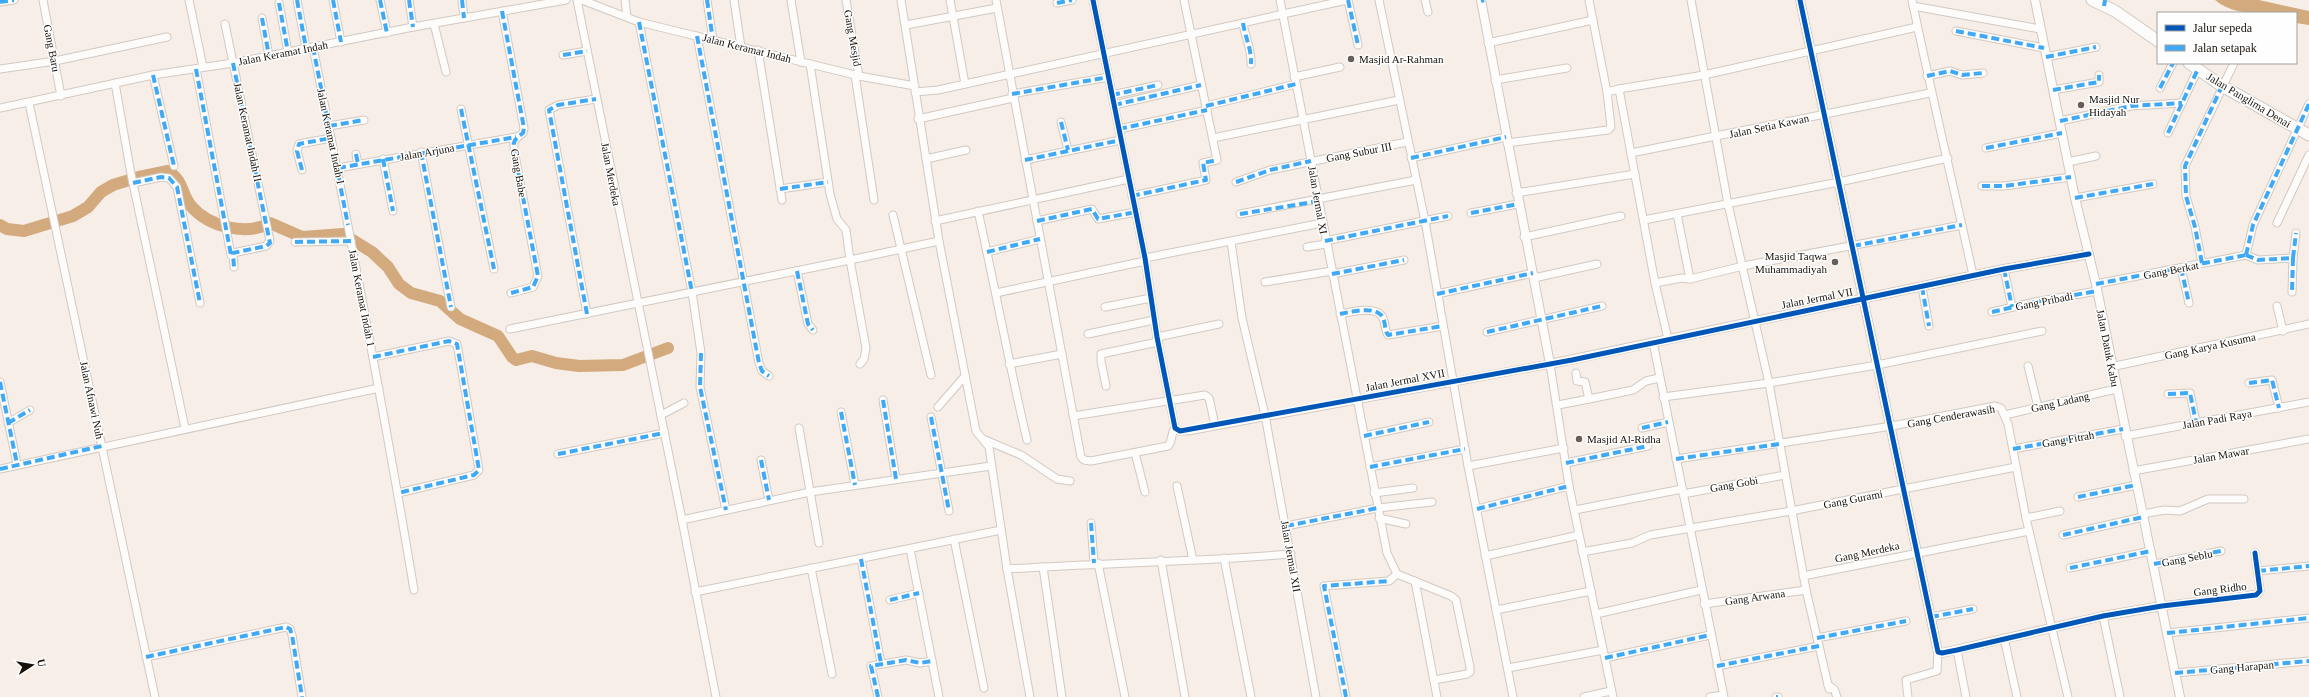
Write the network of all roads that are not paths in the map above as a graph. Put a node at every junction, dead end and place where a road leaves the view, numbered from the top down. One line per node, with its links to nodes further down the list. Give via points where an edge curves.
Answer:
1 (14, 0): 33 (street)
2 (42, 0): 77 (street, Gang Baru)
3 (189, 0): 85 (street)
4 (297, 0): 68 (street, Jalan Keramat Indah I)
5 (333, 0): 63 (street)
6 (380, 0): 57 (street)
7 (408, 0): 53 (street)
8 (462, 0): 46 (street)
9 (516, 0): 39 (street)
10 (566, 0): 39 (street, Jalan Keramat Indah)
11 (577, 0): 71 (street, Jalan Merdeka)
12 (582, 0): 42 (street, Jalan Keramat Indah)
13 (625, 0): 42 (street)
14 (707, 0): 61 (street)
15 (734, 0): 66 (street)
16 (791, 0): 78 (street)
17 (846, 0): 95 (street, Gang Mesjid)
18 (901, 0): 52 (street)
19 (950, 0): 43 (street)
20 (1072, 0): 35 (street)
21 (1093, 0): 74 (street)
22 (1184, 0): 58 (street)
23 (1280, 0): 44 (street, Jalan Jermal XI)
24 (1347, 0): 44 (street, Jalan Keramat Indah); 65 (street)
25 (1379, 0): 115 (street)
26 (1425, 0): 41 (street)
27 (1482, 0): 64 (street)
28 (1589, 0): 47 (street)
29 (1691, 0): 93 (street)
30 (1800, 0): 70 (street)
31 (2034, 0): 55 (street, Jalan Datuk Kabu)
32 (2092, 0): 37 (main road)
33 (0, 2)
34 (279, 3): 72 (street)
35 (1057, 3)
36 (1913, 3): 54 (street); 55 (street)
37 (2104, 3): 62 (main road)
38 (997, 4): 43 (street); 91 (street)
39 (517, 8): 40 (street, Jalan Keramat Indah)
40 (502, 11): 46 (street, Jalan Keramat Indah); 135 (street, Gang Babe, via 524,128 523,134)
41 (1428, 12)
42 (627, 16): 48 (street, Jalan Keramat Indah)
43 (953, 16): 52 (street); 101 (street)
44 (1283, 16): 49 (street, Jalan Keramat Indah); 99 (street, Jalan Jermal XI)
45 (262, 18): 75 (street)
46 (464, 18): 51 (street, Jalan Keramat Indah)
47 (1593, 20): 64 (street); 109 (street)
48 (639, 22): 59 (street, Jalan Keramat Indah); 235 (street)
49 (1243, 23): 58 (street, Jalan Keramat Indah); 81 (street, via 1246,42 1251,52)
50 (225, 24): 79 (street, Jalan Keramat Indah II)
51 (434, 24): 53 (street, Jalan Keramat Indah); 89 (street)
52 (906, 25): 106 (street)
53 (413, 27): 57 (street, Jalan Keramat Indah)
54 (1917, 27): 70 (street); 96 (street)
55 (2040, 29): 73 (street, Jalan Datuk Kabu)
56 (1956, 31): 73 (street)
57 (387, 33): 63 (street, Jalan Keramat Indah)
58 (1192, 35): 74 (street, Jalan Keramat Indah); 103 (street)
59 (697, 36): 61 (street, Jalan Keramat Indah); 230 (street)
60 (167, 37): 77 (street)
61 (713, 40): 66 (street, Jalan Keramat Indah)
62 (2157, 40)
63 (341, 42): 68 (street, Jalan Keramat Indah)
64 (1488, 43): 98 (street)
65 (1358, 45)
66 (741, 47): 69 (street, Jalan Keramat Indah)
67 (2096, 47): 73 (street)
68 (310, 48): 72 (street, Jalan Keramat Indah); 129 (street, Jalan Keramat Indah I)
69 (758, 50): 78 (street, Jalan Keramat Indah); 172 (street)
70 (1810, 50): 93 (street); 123 (street)
71 (587, 51): 76 (street); 114 (street, Jalan Merdeka)
72 (288, 52): 75 (street, Jalan Keramat Indah)
73 (2045, 53): 108 (street, Jalan Datuk Kabu)
74 (1104, 54): 91 (street, Jalan Keramat Indah); 97 (street)
75 (269, 56): 79 (street, Jalan Keramat Indah)
76 (563, 56)
77 (56, 60): 88 (street); 112 (street, Gang Baru)
78 (801, 62): 80 (street, Jalan Keramat Indah)
79 (233, 63): 85 (street, Jalan Keramat Indah); 211 (street, Jalan Keramat Indah II, via 263,201 269,244 234,252)
80 (810, 64): 95 (street, Jalan Keramat Indah); 167 (street)
81 (1251, 64)
82 (2172, 64): 105 (street)
83 (2233, 64): 104 (street)
84 (2193, 66): 104 (main road, Jalan Panglima Denai); 117 (street)
85 (199, 68): 92 (street, Jalan Keramat Indah); 211 (street)
86 (1340, 68): 99 (street)
87 (1568, 68): 98 (street)
88 (0, 69)
89 (446, 72)
90 (1983, 73): 96 (street, via 1964,76 1950,71)
91 (1008, 74): 101 (street, Jalan Keramat Indah); 113 (street)
92 (153, 75): 100 (street, Jalan Keramat Indah); 159 (street)
93 (1704, 75): 107 (street); 136 (street)
94 (2099, 75): 108 (street, via 2099,82)
95 (857, 76): 106 (street, Jalan Keramat Indah); 178 (street, Gang Mesjid)
96 (1927, 76): 110 (street)
97 (1109, 77): 111 (street); 113 (street)
98 (1494, 80): 140 (street)
99 (1295, 81): 121 (street); 126 (street, Jalan Jermal XI)
100 (114, 83): 112 (street, Jalan Keramat Indah); 166 (street)
101 (965, 84): 106 (street, Jalan Keramat Indah)
102 (1158, 85): 111 (street)
103 (1201, 86): 119 (street); 121 (street)
104 (2222, 86): 131 (main road, Jalan Panglima Denai); 217 (street, via 2188,157 2185,170 2186,196)
105 (2160, 88)
106 (915, 89): 124 (street)
107 (1619, 89): 109 (street); 147 (street)
108 (2054, 90): 127 (street, Jalan Datuk Kabu)
109 (1607, 92): 140 (street, via 1611,126 1608,130)
110 (1930, 93): 123 (street, Jalan Setia Kawan); 152 (street)
111 (1112, 95): 119 (street)
112 (61, 96): 116 (street, Jalan Keramat Indah)
113 (1012, 96): 124 (street); 155 (street)
114 (596, 99): 243 (street, Jalan Merdeka); 251 (street, via 558,105 549,110)
115 (1399, 100): 126 (street); 141 (street)
116 (29, 103): 120 (street, Jalan Keramat Indah); 325 (street, Jalan Afnawi Nuh)
117 (2182, 103): 127 (street, via 2131,106); 133 (street)
118 (2309, 104): 131 (street)
119 (1114, 106): 130 (street)
120 (0, 108)
121 (1206, 108): 130 (street); 138 (street)
122 (461, 109): 142 (street)
123 (1823, 114): 136 (street, Jalan Setia Kawan); 169 (street)
124 (918, 119): 154 (street)
125 (364, 120): 129 (street)
126 (1302, 121): 138 (street); 156 (street, Jalan Jermal XI)
127 (2060, 121): 132 (street, Jalan Datuk Kabu)
128 (1061, 122): 145 (street)
129 (329, 126): 137 (street, Jalan Keramat Indah I)
130 (1119, 129): 139 (street)
131 (2298, 129): 134 (main road, Jalan Panglima Denai); 212 (street, via 2253,225)
132 (2062, 133): 143 (street); 157 (street, Jalan Datuk Kabu)
133 (2168, 133)
134 (2309, 135)
135 (516, 137): 142 (street, Jalan Arjuna); 237 (street, Gang Babe, via 515,156 537,279 535,286)
136 (1716, 137): 147 (street, Jalan Setia Kawan); 181 (street)
137 (331, 138): 160 (street, Jalan Keramat Indah I); 161 (street, via 299,144 297,150)
138 (1213, 138): 174 (street, via 1217,160 1203,163 1206,180)
139 (1121, 140): 145 (street); 164 (street)
140 (1506, 140): 151 (street); 173 (street)
141 (1407, 142): 151 (street); 156 (street, Gang Subur III)
142 (469, 145): 146 (street, Jalan Arjuna); 222 (street)
143 (1986, 148)
144 (966, 150): 154 (street)
145 (1068, 150): 155 (street)
146 (421, 152): 153 (street, Jalan Arjuna); 247 (street)
147 (1631, 153): 162 (street)
148 (356, 154): 158 (street)
149 (2309, 155): 196 (street)
150 (2096, 156): 157 (street)
151 (1411, 158): 165 (street)
152 (1948, 158): 169 (street); 197 (street)
153 (383, 159): 158 (street, Jalan Arjuna); 182 (street)
154 (926, 159): 192 (street)
155 (1025, 160): 175 (street)
156 (1311, 161): 168 (street, Gang Subur III, via 1270,170); 179 (street, Jalan Jermal XI)
157 (2068, 162): 163 (street, Jalan Datuk Kabu)
158 (358, 164): 160 (street, Jalan Arjuna)
159 (174, 166)
160 (338, 168): 201 (street, Jalan Keramat Indah I)
161 (302, 170)
162 (1635, 174): 173 (street); 191 (street)
163 (2071, 177): 171 (street, via 2004,186); 176 (street, Jalan Datuk Kabu)
164 (1129, 179): 174 (street); 175 (street)
165 (1416, 180): 179 (street); 194 (street)
166 (133, 182): 242 (street, via 169,178 177,188); 314 (street)
167 (828, 182): 172 (street); 215 (street, via 837,219 846,230)
168 (1236, 182)
169 (1839, 182): 181 (street); 206 (street)
170 (2153, 184): 176 (street)
171 (1982, 186)
172 (780, 189): 177 (street)
173 (1516, 193): 180 (street)
174 (1132, 196): 184 (street)
175 (1032, 198): 183 (street); 193 (street)
176 (2075, 198): 210 (street, Jalan Datuk Kabu)
177 (782, 200)
178 (874, 200)
179 (1318, 200): 187 (street); 195 (street, Jalan Jermal XI)
180 (1518, 204): 185 (street); 199 (street)
181 (1728, 204): 188 (street); 219 (street)
182 (393, 211)
183 (978, 211): 192 (street); 209 (street)
184 (1136, 212): 193 (street, via 1098,219 1092,208); 214 (street)
185 (1471, 212)
186 (893, 214): 208 (street)
187 (1240, 214)
188 (1677, 214): 191 (street); 228 (street)
189 (1448, 216): 194 (street)
190 (1621, 216): 199 (street)
191 (1644, 220): 232 (street)
192 (935, 221): 202 (street)
193 (1036, 221): 200 (street)
194 (1425, 221): 205 (street); 239 (street)
195 (1322, 223): 204 (street); 205 (street, Jalan Jermal XI)
196 (2278, 223)
197 (1962, 225): 206 (street); 227 (street)
198 (2296, 233): 213 (street)
199 (1524, 237): 226 (street)
200 (1040, 239): 209 (street); 229 (street)
201 (350, 240): 203 (street); 270 (street, Jalan Keramat Indah 1)
202 (938, 241): 208 (street); 280 (street)
203 (295, 242)
204 (1231, 242): 214 (street); 306 (street, Jalan Jermal XII, via 1242,318)
205 (1326, 242): 207 (street); 225 (street, Jalan Jermal XI)
206 (1853, 246): 219 (street); 241 (street)
207 (1307, 247)
208 (901, 250): 215 (street); 278 (street)
209 (987, 252): 238 (street)
210 (2089, 254): 223 (street, Jalan Jermal VII); 234 (street, Jalan Datuk Kabu)
211 (231, 255): 220 (street)
212 (2246, 255): 213 (street, via 2258,260); 217 (street, Gang Berkat)
213 (2293, 258): 236 (street)
214 (1145, 259): 229 (street); 240 (street)
215 (850, 260): 224 (street); 271 (street, via 867,353)
216 (1404, 260): 225 (street)
217 (2202, 263): 221 (street, Gang Berkat)
218 (1597, 264): 226 (street)
219 (1743, 266): 228 (street); 255 (street)
220 (234, 267)
221 (2181, 268): 234 (street, Gang Berkat); 244 (street)
222 (494, 269)
223 (2004, 269): 227 (street, Jalan Jermal VII); 249 (street)
224 (797, 271): 230 (street); 261 (street, via 808,324)
225 (1332, 272): 231 (street); 252 (street, Jalan Jermal XI)
226 (1533, 276): 239 (street); 254 (street)
227 (1974, 276): 233 (street, Jalan Jermal VII)
228 (1690, 279): 232 (street)
229 (1048, 281): 238 (street); 269 (street)
230 (743, 282): 235 (street); 279 (street, via 760,367)
231 (1265, 282)
232 (1655, 283): 266 (street)
233 (1922, 287): 241 (street, Jalan Jermal VII); 259 (street)
234 (2096, 288): 249 (street, Gang Pribadi); 276 (street, Jalan Datuk Kabu)
235 (692, 292): 243 (street); 362 (street, via 700,353 700,391)
236 (2292, 292)
237 (511, 293)
238 (996, 293): 272 (street)
239 (1437, 294): 258 (street)
240 (1151, 298): 248 (street); 253 (street)
241 (1863, 299): 255 (street, Jalan Jermal VII); 274 (street)
242 (200, 303)
243 (637, 303): 251 (street); 303 (street, Jalan Merdeka)
244 (2189, 303)
245 (1602, 306): 254 (street)
246 (2277, 306): 263 (street)
247 (451, 307)
248 (1105, 307)
249 (2012, 307): 250 (street, Gang Pribadi)
250 (1992, 312)
251 (587, 314): 260 (street)
252 (1340, 314): 258 (street, via 1377,312 1382,315 1388,335); 291 (street, Jalan Jermal XI)
253 (1154, 320): 265 (street); 267 (street)
254 (1542, 321): 264 (street); 273 (street)
255 (1754, 321): 266 (street, Jalan Jermal VII); 284 (street)
256 (1219, 324): 267 (street)
257 (2309, 324): 263 (street, Gang Karya Kusuma)
258 (1443, 326): 282 (street)
259 (1929, 326)
260 (510, 329)
261 (813, 330)
262 (2042, 331): 274 (street)
263 (2283, 331): 276 (street, Gang Karya Kusuma)
264 (1487, 332)
265 (1088, 334)
266 (1668, 339): 268 (street, Jalan Jermal VII)
267 (1157, 340): 286 (street, via 1101,354); 294 (street)
268 (1653, 342): 273 (street, Jalan Jermal VII); 281 (street)
269 (1062, 354): 272 (street); 305 (street)
270 (373, 357): 287 (street, Jalan Keramat Indah 1); 355 (street, via 449,341 457,344 479,470 474,475)
271 (860, 364)
272 (1009, 364): 323 (street)
273 (1550, 364): 282 (street, Jalan Jermal XVII); 297 (street)
274 (1877, 365): 284 (street); 313 (street)
275 (2028, 366): 299 (street)
276 (2111, 367): 288 (street, Jalan Datuk Kabu)
277 (1576, 373): 292 (street, via 1577,381 1586,382)
278 (931, 375)
279 (769, 376)
280 (965, 376): 298 (street); 321 (street, via 976,431)
281 (1659, 378): 290 (street); 292 (street, via 1646,381 1633,390)
282 (1452, 381): 291 (street, Jalan Jermal XVII); 328 (street)
283 (0, 382): 311 (street)
284 (1768, 383): 290 (street); 324 (street)
285 (2249, 383): 300 (street, via 2272,380)
286 (1106, 386)
287 (379, 388): 314 (street); 355 (street, Jalan Keramat Indah 1)
288 (2116, 389): 299 (street, Gang Ladang); 318 (street, Jalan Datuk Kabu)
289 (2168, 394): 310 (street, via 2190,393)
290 (1663, 397): 309 (street)
291 (1357, 399): 306 (street, Jalan Jermal XVII); 320 (street, Jalan Jermal XI)
292 (1590, 399): 297 (street)
293 (883, 400): 344 (street)
294 (1171, 401): 305 (street); 312 (street, via 1208,395); 316 (street)
295 (2309, 402): 300 (street, Jalan Padi Raya)
296 (684, 403): 303 (street)
297 (1558, 405): 327 (street)
298 (938, 407)
299 (2038, 407): 304 (street, Gang Ladang)
300 (2279, 408): 310 (street, Jalan Padi Raya)
301 (30, 410): 311 (street)
302 (841, 412): 346 (street)
303 (662, 415): 319 (street, Jalan Merdeka)
304 (2005, 415): 313 (street, Gang Cenderawasih, via 2001,408 1995,406); 329 (street)
305 (1073, 416): 330 (street, via 1084,460)
306 (1265, 416): 312 (street, Jalan Jermal XVII); 374 (street, Jalan Jermal XII)
307 (931, 417): 342 (street)
308 (1429, 422): 320 (street)
309 (1668, 422): 317 (street); 332 (street)
310 (2196, 422): 318 (street, Jalan Padi Raya)
311 (8, 423): 335 (street)
312 (1215, 425): 316 (street, Jalan Jermal XVII, via 1188,431)
313 (1892, 426): 324 (street); 351 (street)
314 (185, 428): 325 (street)
315 (799, 428): 353 (street)
316 (1176, 428): 330 (street, via 1168,446)
317 (1642, 428)
318 (2124, 432): 329 (street, Gang Fitrah); 341 (street, Jalan Datuk Kabu)
319 (664, 433): 331 (street); 371 (street, Jalan Merdeka)
320 (1364, 436): 338 (street, Jalan Jermal XI)
321 (983, 439): 336 (street, via 989,447); 345 (street, via 1021,455 1058,479)
322 (2309, 439): 341 (street, Jalan Mawar)
323 (1027, 440)
324 (1779, 444): 332 (street); 343 (street)
325 (102, 446): 335 (street); 430 (street, Jalan Afnawi Nuh)
326 (1648, 446): 334 (street)
327 (1564, 448): 334 (street); 337 (street)
328 (1465, 449): 337 (street); 338 (street)
329 (2013, 449): 339 (street)
330 (1135, 453): 354 (street)
331 (558, 454)
332 (1676, 459): 352 (street)
333 (761, 460): 359 (street)
334 (1566, 463): 349 (street)
335 (17, 464): 340 (street)
336 (991, 466): 342 (street); 376 (street)
337 (1468, 466): 363 (street)
338 (1370, 467): 356 (street, Jalan Jermal XI)
339 (2016, 468): 351 (street, Gang Gurami); 370 (street)
340 (0, 469)
341 (2133, 471): 347 (street, Jalan Datuk Kabu)
342 (943, 473): 344 (street); 365 (street)
343 (1785, 475): 352 (street, Gang Gobi); 366 (street)
344 (896, 479): 346 (street)
345 (1070, 481)
346 (855, 485): 353 (street)
347 (2136, 485): 357 (street); 368 (street, Jalan Datuk Kabu)
348 (1177, 486): 393 (street)
349 (1570, 486): 363 (street); 364 (street)
350 (1412, 488): 356 (street)
351 (1905, 489): 366 (street, Gang Gurami); 386 (street)
352 (1682, 491): 364 (street, Gang Gobi); 375 (street)
353 (810, 492): 359 (street); 381 (street)
354 (1145, 492)
355 (398, 493): 405 (street, Jalan Keramat Indah 1)
356 (1374, 493): 361 (street, Jalan Jermal XI)
357 (2078, 497)
358 (2244, 498): 368 (street, via 2200,500 2180,511 2164,510)
359 (770, 500): 362 (street)
360 (1432, 502): 361 (street)
361 (1378, 508): 369 (street, Jalan Jermal XI); 374 (street)
362 (726, 510): 371 (street)
363 (1477, 510): 389 (street)
364 (1575, 510): 378 (street)
365 (949, 511)
366 (1791, 511): 375 (street, Gang Gurami); 403 (street)
367 (2060, 511): 370 (street)
368 (2143, 515): 379 (street); 383 (street, Jalan Datuk Kabu)
369 (1379, 518): 373 (street); 402 (street, Jalan Jermal XI, via 1387,553)
370 (2026, 518): 377 (street)
371 (682, 520): 409 (street, Jalan Merdeka)
372 (1091, 523): 394 (street)
373 (1406, 524)
374 (1286, 526): 388 (street, Jalan Jermal XII)
375 (1689, 528): 385 (street, Gang Gurami, via 1650,535 1632,543); 406 (street)
376 (1000, 530): 380 (street); 400 (street)
377 (2029, 531): 386 (street, Gang Merdeka); 421 (street)
378 (1579, 535): 385 (street); 389 (street)
379 (2063, 535)
380 (954, 539): 382 (street); 440 (street)
381 (819, 543)
382 (910, 549): 391 (street); 410 (street)
383 (2151, 551): 395 (street, Jalan Datuk Kabu); 399 (street)
384 (2221, 551): 395 (street, Gang Seblu)
385 (1582, 552): 408 (street)
386 (1917, 552): 403 (street, Gang Merdeka); 418 (street)
387 (2255, 553): 401 (street)
388 (1290, 554): 390 (street); 453 (street, Jalan Jermal XII)
389 (1485, 556): 415 (street)
390 (1224, 558): 393 (street); 452 (street)
391 (861, 559): 398 (street); 434 (street)
392 (1161, 560): 393 (street); 394 (street); 451 (street)
393 (1193, 560)
394 (1096, 563): 396 (street); 450 (street)
395 (2154, 564): 413 (street, Jalan Datuk Kabu)
396 (1043, 566): 400 (street); 449 (street)
397 (2309, 566): 401 (street)
398 (811, 568): 409 (street); 438 (street)
399 (2070, 568)
400 (1007, 569): 448 (street)
401 (2258, 571): 413 (street, Gang Ridho, via 2258,594)
402 (1397, 574): 404 (street); 454 (street, via 1389,581 1324,586)
403 (1804, 576): 407 (street)
404 (1415, 581): 439 (street); 439 (street, via 1456,600 1469,660 1470,667 1466,674)
405 (414, 590)
406 (1701, 590): 412 (street); 416 (street)
407 (1806, 590): 412 (street, Gang Arwana); 424 (street)
408 (1591, 591): 415 (street); 416 (street)
409 (695, 592): 445 (street, Jalan Merdeka)
410 (919, 593): 411 (street); 432 (street)
411 (890, 600)
412 (1704, 604): 423 (street)
413 (2162, 606): 417 (street); 422 (street, Jalan Datuk Kabu)
414 (1973, 609): 418 (street)
415 (1496, 610): 436 (street)
416 (1596, 614): 427 (street)
417 (2103, 616): 421 (street); 464 (street)
418 (1931, 617): 429 (street)
419 (2309, 618): 422 (street)
420 (1906, 621): 424 (street)
421 (2053, 627): 425 (street); 463 (street)
422 (2167, 633): 437 (street, Jalan Datuk Kabu)
423 (1710, 635): 431 (street); 435 (street)
424 (1817, 638): 426 (street)
425 (2004, 638): 428 (street); 462 (street)
426 (1819, 646): 435 (street); 459 (street, via 1828,687 1834,689)
427 (1603, 650): 431 (street); 436 (street)
428 (1957, 650): 429 (street); 461 (street)
429 (1938, 652): 460 (street, via 1937,671 1906,680)
430 (146, 657): 443 (street, Jalan Afnawi Nuh); 444 (street, via 286,627 292,634)
431 (1605, 658): 441 (street)
432 (932, 661): 434 (street, via 920,663 906,660); 447 (street)
433 (2309, 661): 437 (street, Gang Harapan)
434 (881, 663): 446 (street, via 871,666)
435 (1717, 666): 442 (street)
436 (1508, 668): 456 (street)
437 (2175, 673): 465 (street, Jalan Datuk Kabu)
438 (832, 674)
439 (1434, 680): 455 (street)
440 (984, 688)
441 (1612, 694): 457 (street)
442 (1723, 696): 458 (street)
443 (155, 697)
444 (302, 697)
445 (716, 697)
446 (878, 697)
447 (939, 697)
448 (1030, 697)
449 (1062, 697)
450 (1125, 697)
451 (1185, 697)
452 (1251, 697)
453 (1316, 697)
454 (1346, 697)
455 (1437, 697)
456 (1513, 697)
457 (1584, 697)
458 (1710, 697)
459 (1837, 697)
460 (1908, 697)
461 (1966, 697)
462 (2017, 697)
463 (2068, 697)
464 (2120, 697)
465 (2180, 697)

